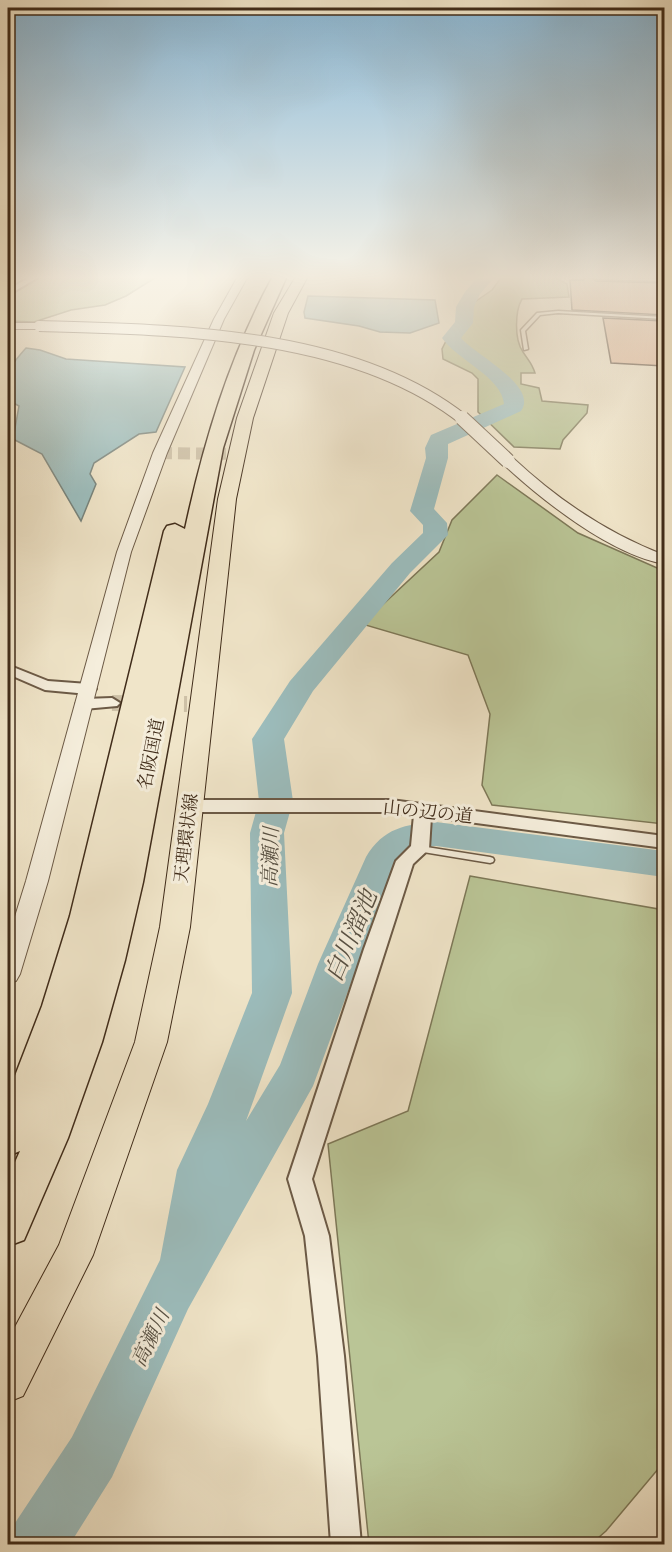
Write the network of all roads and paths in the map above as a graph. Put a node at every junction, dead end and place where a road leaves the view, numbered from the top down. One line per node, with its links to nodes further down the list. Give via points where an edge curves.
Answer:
1 (205, 350): 8 (street, via 160,453 123,552)
2 (229, 350): 16 (highway, 名阪国道, via 202,424 96,883)
3 (243, 350): 19 (highway, 名阪国道, via 218,424 107,960 83,1042 47,1138)
4 (268, 350): 10 (main road, 天理環状線, via 245,418 220,546 194,704)
5 (303, 350): 6 (street, bridge, via 392,379 447,408 560,506 621,542)
6 (664, 560)
7 (8, 669): 8 (street, via 45,685)
8 (86, 696): 9 (street); 15 (street)
9 (112, 703)
10 (189, 806): 11 (street, 山の辺の道); 20 (main road, 天理環状線, via 175,927 151,1042 74,1255)
11 (423, 809): 12 (street, 山の辺の道); 13 (street)
12 (664, 842)
13 (420, 849): 14 (lane); 21 (street, via 405,861 300,1179 317,1236)
14 (490, 860)
15 (8, 974)
16 (49, 1040): 17 (highway); 18 (highway, 名阪国道)
17 (8, 1112)
18 (8, 1137)
19 (8, 1225)
20 (8, 1381)
21 (346, 1545)

